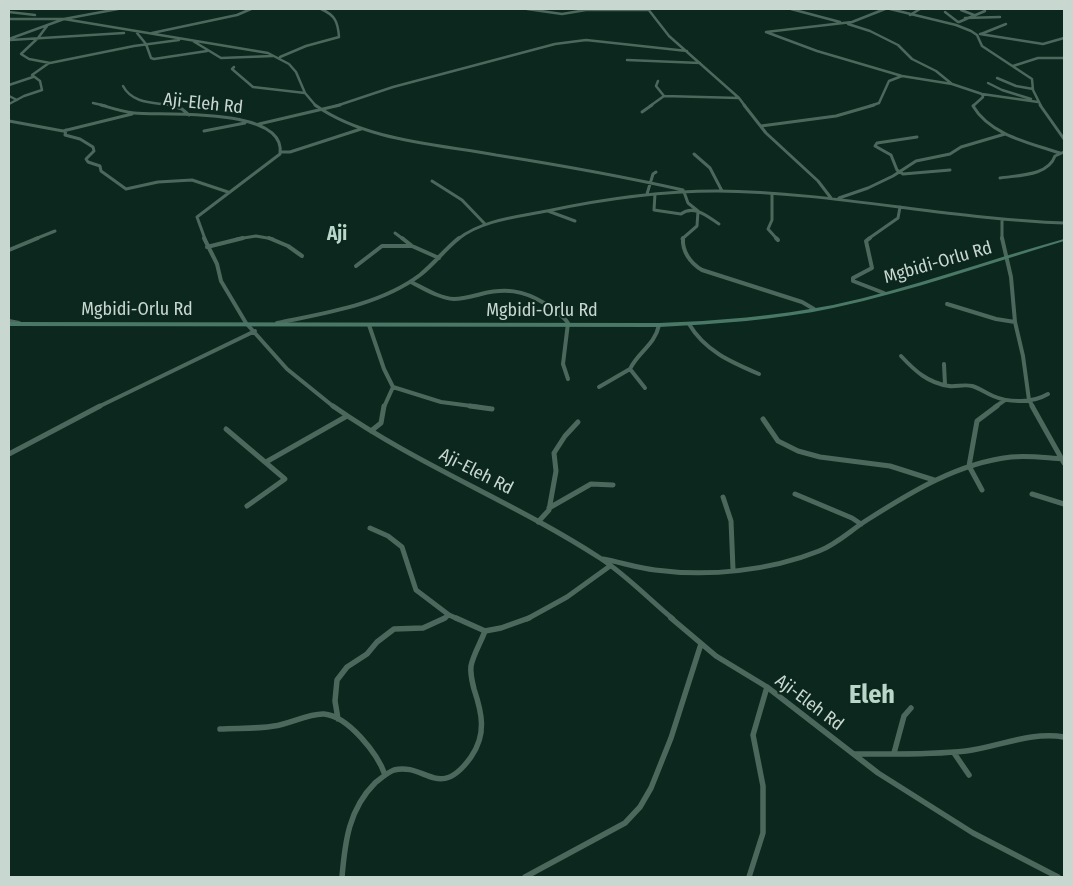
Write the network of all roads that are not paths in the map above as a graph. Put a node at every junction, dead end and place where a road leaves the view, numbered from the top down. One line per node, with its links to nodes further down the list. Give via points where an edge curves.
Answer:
1 (118, 9): 16 (street)
2 (251, 9): 32 (street, via 237,15)
3 (321, 9): 44 (street, via 338,21 339,37)
4 (527, 9): 12 (street, via 562,14)
5 (589, 9): 12 (street)
6 (648, 9): 12 (street); 43 (street, via 669,36)
7 (791, 9): 27 (street)
8 (884, 9): 27 (street)
9 (890, 9): 17 (street)
10 (920, 9): 17 (street)
11 (984, 9): 19 (street)
12 (584, 10): 18 (street)
13 (961, 10): 19 (street)
14 (9, 12): 21 (street)
15 (945, 12): 25 (street)
16 (98, 13): 24 (street); 26 (street, via 85,18)
17 (910, 14): 30 (street)
18 (589, 15)
19 (975, 16): 22 (street)
20 (1000, 17): 22 (street)
21 (55, 18): 23 (street); 24 (street)
22 (965, 18): 25 (street)
23 (9, 19)
24 (64, 19): 26 (street); 28 (street)
25 (959, 22): 30 (street)
26 (84, 23): 31 (street)
27 (845, 23): 51 (street, via 766,32); 56 (street, via 898,45 912,59 936,71)
28 (48, 24): 34 (street); 37 (street)
29 (1006, 24): 33 (street)
30 (956, 26): 33 (street)
31 (137, 33): 32 (street); 34 (street); 41 (street)
32 (146, 34): 35 (street)
33 (978, 35): 36 (street, via 1047,44); 49 (street, via 982,46)
34 (38, 38): 37 (street); 47 (street, via 21,54 29,59)
35 (173, 38): 38 (street); 40 (street)
36 (1064, 38)
37 (9, 40)
38 (183, 40): 39 (street); 40 (street)
39 (192, 41): 42 (street); 44 (street)
40 (170, 42): 41 (street)
41 (147, 45): 42 (street, via 154,59); 47 (street)
42 (207, 51): 44 (street, via 221,58)
43 (687, 51): 48 (street); 69 (street, via 586,40 555,44)
44 (278, 57): 60 (street, via 296,72)
45 (1064, 58): 49 (street, via 1035,58)
46 (627, 60): 48 (street)
47 (50, 62): 52 (street)
48 (700, 62): 64 (street)
49 (1012, 66): 59 (street, via 1032,79)
50 (234, 68): 60 (street, via 253,87)
51 (902, 76): 56 (street); 76 (street, via 889,82 879,103 874,105 845,114)
52 (33, 77): 57 (street); 65 (street, via 40,81 42,90)
53 (997, 78): 59 (street)
54 (658, 81): 63 (street, via 656,86)
55 (988, 83): 66 (street)
56 (952, 84): 61 (street)
57 (9, 85)
58 (123, 86): 72 (street, via 134,99 181,108)
59 (1033, 89): 66 (street)
60 (305, 93): 69 (street)
61 (982, 94): 66 (street); 80 (street, via 983,97 973,106 975,110)
62 (9, 96): 65 (street)
63 (664, 96): 64 (street); 70 (street)
64 (739, 98): 76 (street)
65 (17, 100): 68 (street)
66 (1038, 101): 82 (street)
67 (93, 103): 71 (street, Aji-Eleh Rd)
68 (9, 104)
69 (321, 110): 75 (street); 77 (street)
70 (642, 112)
71 (133, 113): 72 (street, Aji-Eleh Rd); 78 (street)
72 (189, 116): 74 (street, Aji-Eleh Rd, via 211,115)
73 (9, 121): 78 (street)
74 (249, 122): 75 (street, Aji-Eleh Rd); 79 (street)
75 (259, 124): 83 (street, Aji-Eleh Rd, via 277,138)
76 (761, 126): 98 (street)
77 (361, 129): 83 (street, via 290,152); 91 (street)
78 (66, 130): 94 (street, via 65,136 80,139 93,147 94,151 86,159 88,162 100,166 101,171 124,188 192,180)
79 (204, 131)
80 (1005, 134): 84 (street); 88 (street, via 960,147 950,154 916,161)
81 (917, 137): 88 (street, via 875,145 891,155)
82 (1064, 139)
83 (280, 152): 94 (street, Aji-Eleh Rd)
84 (1062, 152): 89 (street, via 1044,170)
85 (694, 154): 93 (street, via 710,168)
86 (950, 170): 88 (street)
87 (656, 172): 91 (street)
88 (898, 172): 98 (street, via 868,188)
89 (1000, 178)
90 (432, 181): 105 (street, via 462,200)
91 (651, 183): 92 (street); 95 (street)
92 (687, 191): 93 (street); 96 (street); 101 (street, via 685,199)
93 (722, 191): 97 (street)
94 (228, 192): 112 (street, Aji-Eleh Rd, via 197,217)
95 (647, 194): 96 (street); 100 (street)
96 (655, 194): 101 (street, via 654,210 681,214)
97 (772, 194): 98 (street); 109 (street, via 772,220 768,229)
98 (833, 198): 99 (street)
99 (900, 207): 102 (street); 119 (street, via 898,218 866,241 872,268 853,278 856,283)
100 (548, 211): 103 (street); 105 (street)
101 (698, 211): 106 (street); 121 (street, via 697,226 682,239 687,256 695,266 716,276 802,302)
102 (1002, 220): 104 (street); 115 (street, via 1002,243)
103 (576, 221)
104 (1064, 223)
105 (485, 224): 116 (street, via 455,239)
106 (720, 224)
107 (55, 231): 113 (street)
108 (395, 233): 111 (street)
109 (778, 240)
110 (1064, 240): 115 (main road, Mgbidi-Orlu Rd)
111 (412, 246): 116 (street); 117 (street, via 382,246)
112 (207, 247): 114 (street, via 261,236 280,241); 124 (street, Aji-Eleh Rd, via 217,264 220,281)
113 (9, 250)
114 (302, 256)
115 (1007, 257): 119 (main road, Mgbidi-Orlu Rd); 122 (street)
116 (439, 258): 118 (street)
117 (356, 266)
118 (411, 282): 125 (street, via 369,302); 128 (street, via 449,298 505,289 524,291 563,316)
119 (884, 293): 121 (main road, Mgbidi-Orlu Rd)
120 (947, 304): 122 (street)
121 (814, 309): 126 (main road, Mgbidi-Orlu Rd)
122 (1015, 322): 142 (street)
123 (9, 323): 124 (main road, Mgbidi-Orlu Rd)
124 (246, 323): 125 (main road, Mgbidi-Orlu Rd); 130 (street, Aji-Eleh Rd)
125 (277, 324): 127 (main road, Mgbidi-Orlu Rd)
126 (689, 324): 129 (main road, Mgbidi-Orlu Rd); 134 (street, via 695,337 707,348)
127 (369, 325): 128 (main road, Mgbidi-Orlu Rd); 137 (street)
128 (569, 325): 129 (main road, Mgbidi-Orlu Rd); 135 (street, via 563,364)
129 (659, 325): 133 (street, via 653,344 640,352)
130 (255, 331): 144 (street, Aji-Eleh Rd, via 287,369); 149 (street)
131 (901, 356): 136 (street, via 922,376)
132 (944, 364): 136 (street)
133 (630, 369): 138 (street); 139 (street)
134 (760, 374)
135 (568, 379)
136 (945, 385): 141 (street, via 970,386)
137 (393, 387): 143 (street, via 441,402); 148 (street, via 381,423)
138 (599, 387)
139 (645, 388)
140 (1048, 394): 142 (street)
141 (1005, 400): 142 (street); 152 (street, via 977,421)
142 (1029, 400): 150 (street)
143 (492, 409)
144 (348, 416): 148 (street, Aji-Eleh Rd); 151 (street)
145 (762, 419): 153 (street, via 781,444 813,456 911,471)
146 (578, 422): 161 (street, via 554,453 556,471)
147 (226, 429): 151 (street)
148 (371, 431): 162 (street, Aji-Eleh Rd)
149 (9, 454)
150 (1064, 460): 152 (street, via 1013,457)
151 (266, 462): 160 (street, via 285,479)
152 (969, 466): 153 (street); 155 (street)
153 (934, 480): 163 (street)
154 (613, 485): 161 (street, via 591,484)
155 (982, 490)
156 (795, 494): 163 (street)
157 (1032, 494): 159 (street)
158 (723, 497): 167 (street, via 729,505)
159 (1064, 504)
160 (247, 506)
161 (549, 508): 162 (street)
162 (538, 522): 165 (street, Aji-Eleh Rd)
163 (861, 524): 167 (street, via 822,550 781,562)
164 (370, 528): 168 (street, via 402,547 416,590)
165 (602, 558): 166 (street, Aji-Eleh Rd); 167 (street, via 655,570)
166 (610, 566): 169 (street, via 528,619); 170 (street, Aji-Eleh Rd)
167 (733, 569)
168 (449, 615): 169 (street); 173 (street, via 435,624 413,631 394,630 347,667 337,680 335,701)
169 (485, 631): 179 (street, via 471,666 470,678 484,726 471,757 452,777 443,779 408,770 393,770)
170 (700, 644): 171 (street, Aji-Eleh Rd); 182 (street, via 671,736 640,809 621,825)
171 (767, 687): 178 (street, Aji-Eleh Rd); 183 (street, via 753,735 763,786 763,833)
172 (911, 708): 176 (street, via 904,716)
173 (338, 719): 174 (street, via 323,714 274,726); 179 (street, via 371,747)
174 (220, 729)
175 (1064, 737): 177 (street, via 1019,740)
176 (894, 753): 177 (street); 178 (street)
177 (954, 753): 180 (street)
178 (855, 754): 184 (street, Aji-Eleh Rd, via 878,773 973,833)
179 (385, 775): 181 (street, via 356,806 347,825)
180 (969, 775)
181 (342, 877)
182 (525, 877)
183 (749, 877)
184 (1058, 877)

